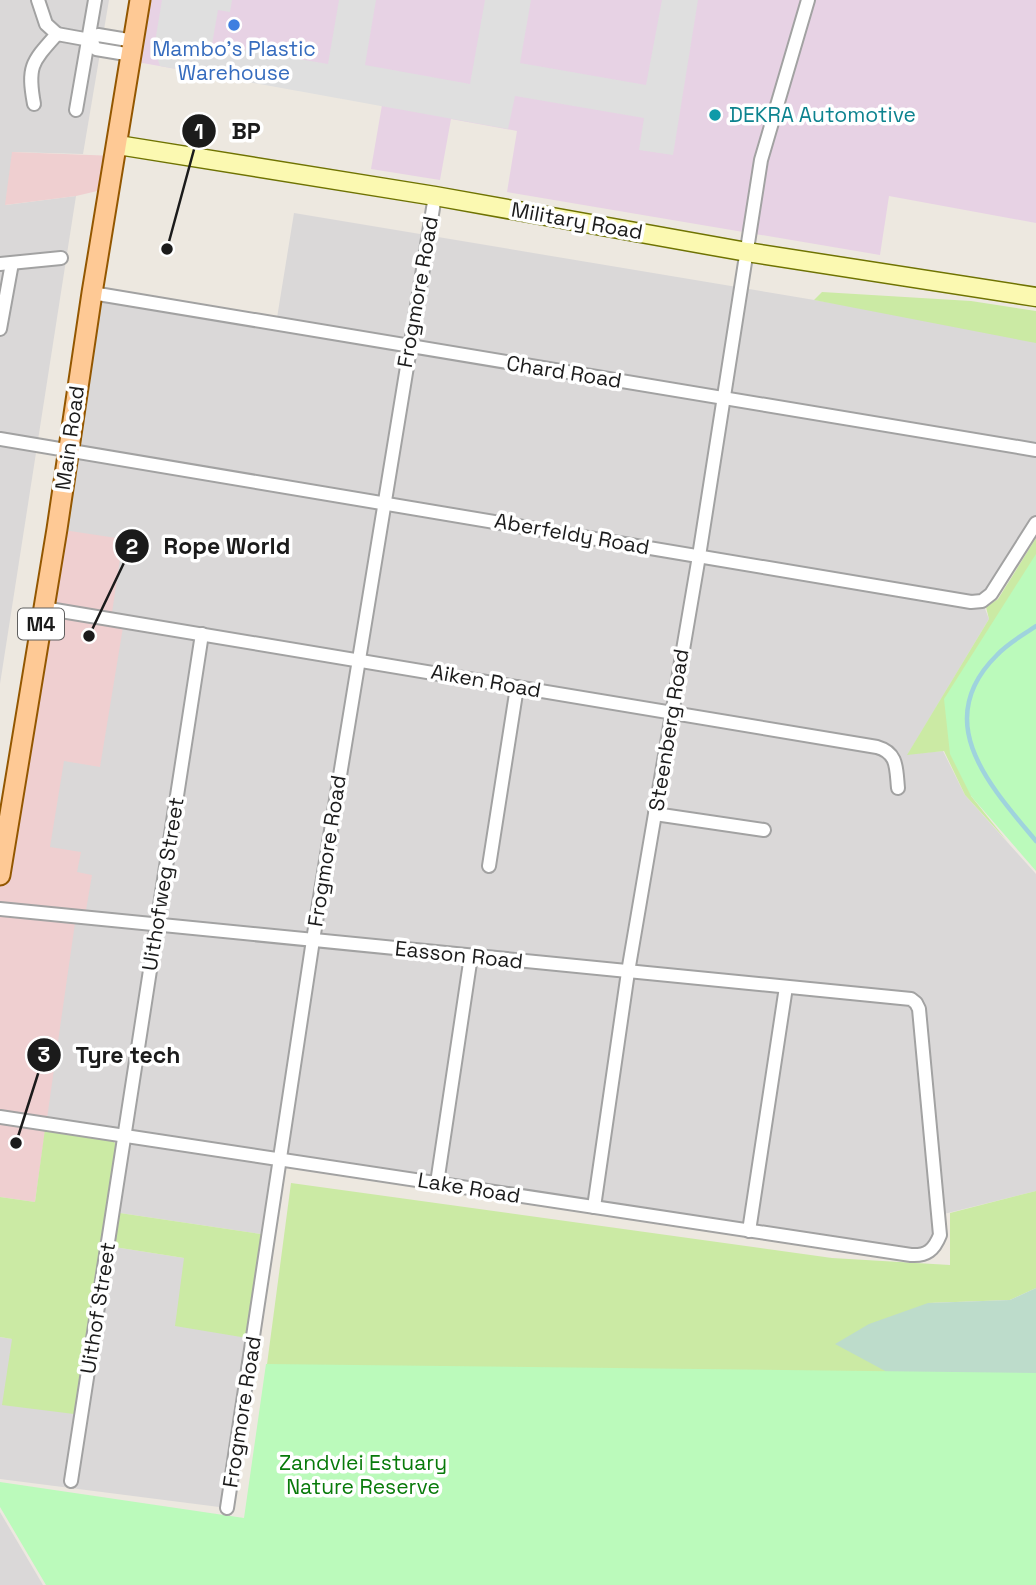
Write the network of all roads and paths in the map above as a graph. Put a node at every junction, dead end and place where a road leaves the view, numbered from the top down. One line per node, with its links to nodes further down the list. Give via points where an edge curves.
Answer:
1 (38, 0): 5 (street, via 46,24)
2 (95, 0): 6 (street)
3 (140, 0): 7 (main road, Main Road / M4)
4 (808, 0): 12 (street, Steenberg Road, via 761,160)
5 (57, 34): 6 (street); 8 (street, via 35,58 30,84)
6 (90, 40): 7 (street, via 96,48); 9 (street)
7 (133, 48): 10 (main road, Main Road / M4)
8 (34, 104)
9 (76, 110)
10 (118, 145): 11 (main road, Military Road); 15 (main road, Main Road / M4)
11 (435, 196): 12 (main road, Military Road); 18 (street, Frogmore Road)
12 (747, 253): 16 (main road, Military Road); 19 (street, Steenberg Road)
13 (61, 258): 14 (street)
14 (6, 263): 17 (street)
15 (92, 293): 18 (street, Chard Road); 22 (main road, Main Road / M4)
16 (1036, 297)
17 (0, 329)
18 (409, 346): 19 (street, Chard Road); 23 (street, Frogmore Road)
19 (724, 398): 21 (street, Chard Road); 25 (street, Steenberg Road)
20 (0, 439): 22 (street, Aberfeldy Road)
21 (1036, 450)
22 (68, 451): 23 (street, Aberfeldy Road); 26 (main road, Main Road / M4)
23 (383, 503): 25 (street, Aberfeldy Road); 28 (street, Frogmore Road)
24 (1036, 523): 25 (street, Aberfeldy Road, via 982,601)
25 (699, 556): 30 (street, Steenberg Road)
26 (43, 608): 27 (street, Aiken Road); 35 (main road, Main Road / M4)
27 (202, 634): 28 (street, Aiken Road); 37 (street, Uithofweg Street)
28 (358, 659): 29 (street, Aiken Road); 38 (street, Frogmore Road)
29 (517, 687): 30 (street, Aiken Road); 34 (street)
30 (672, 712): 31 (street, Aiken Road, via 885,749 896,761); 32 (street, Steenberg Road)
31 (898, 788)
32 (655, 814): 33 (street); 40 (street, Steenberg Road)
33 (764, 830)
34 (489, 866)
35 (0, 875)
36 (0, 909): 37 (street, Easson Road)
37 (156, 923): 38 (street, Easson Road); 43 (street, Uithofweg Street)
38 (313, 940): 39 (street, Easson Road); 44 (street, Frogmore Road)
39 (471, 956): 40 (street, Easson Road); 45 (street)
40 (628, 972): 41 (street, Easson Road); 46 (street, Steenberg Road)
41 (786, 987): 47 (street); 48 (street, Easson Road, via 916,1003 940,1215)
42 (0, 1117): 43 (street, Lake Road)
43 (125, 1135): 44 (street, Lake Road); 49 (street, Uithof Street)
44 (281, 1158): 45 (street, Lake Road); 50 (street, Frogmore Road)
45 (437, 1183): 46 (street, Lake Road)
46 (594, 1207): 47 (street, Lake Road)
47 (749, 1231): 48 (street, Lake Road, via 911,1255 921,1255)
48 (935, 1246)
49 (71, 1481)
50 (227, 1508)

